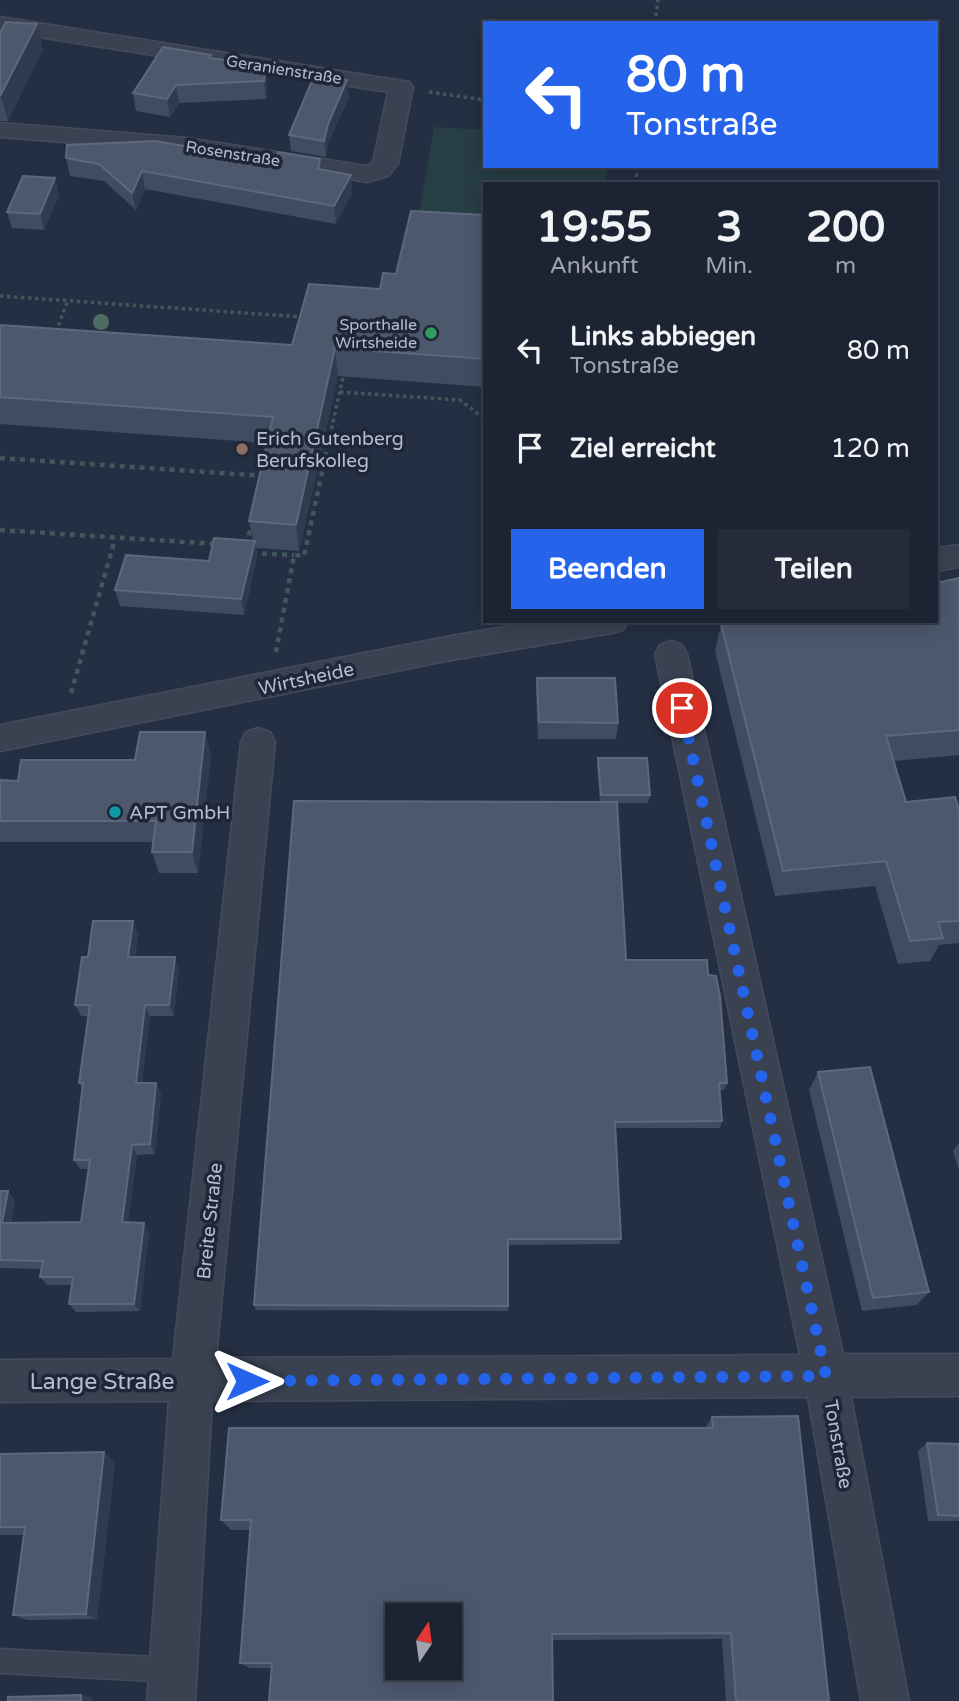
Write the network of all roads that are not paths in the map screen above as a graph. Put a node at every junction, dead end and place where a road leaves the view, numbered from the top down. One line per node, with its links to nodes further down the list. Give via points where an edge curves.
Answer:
1 (0, 24): 2 (street, Geranienstraße)
2 (401, 87): 3 (street, Rosenstraße, via 385,164 367,174 187,145)
3 (0, 130)
4 (959, 556): 5 (street)
5 (938, 560)
6 (600, 623): 8 (street, Wirtsheide)
7 (671, 654): 11 (street, Tonstraße)
8 (0, 738)
9 (258, 742): 13 (street, Breite Straße)
10 (959, 1375): 11 (street, Lange Straße)
11 (826, 1376): 13 (street, Lange Straße); 16 (street, Tonstraße)
12 (0, 1381): 13 (street, Lange Straße)
13 (192, 1381): 15 (street, Breite Straße)
14 (0, 1661): 15 (lane)
15 (172, 1685)
16 (885, 1701)

